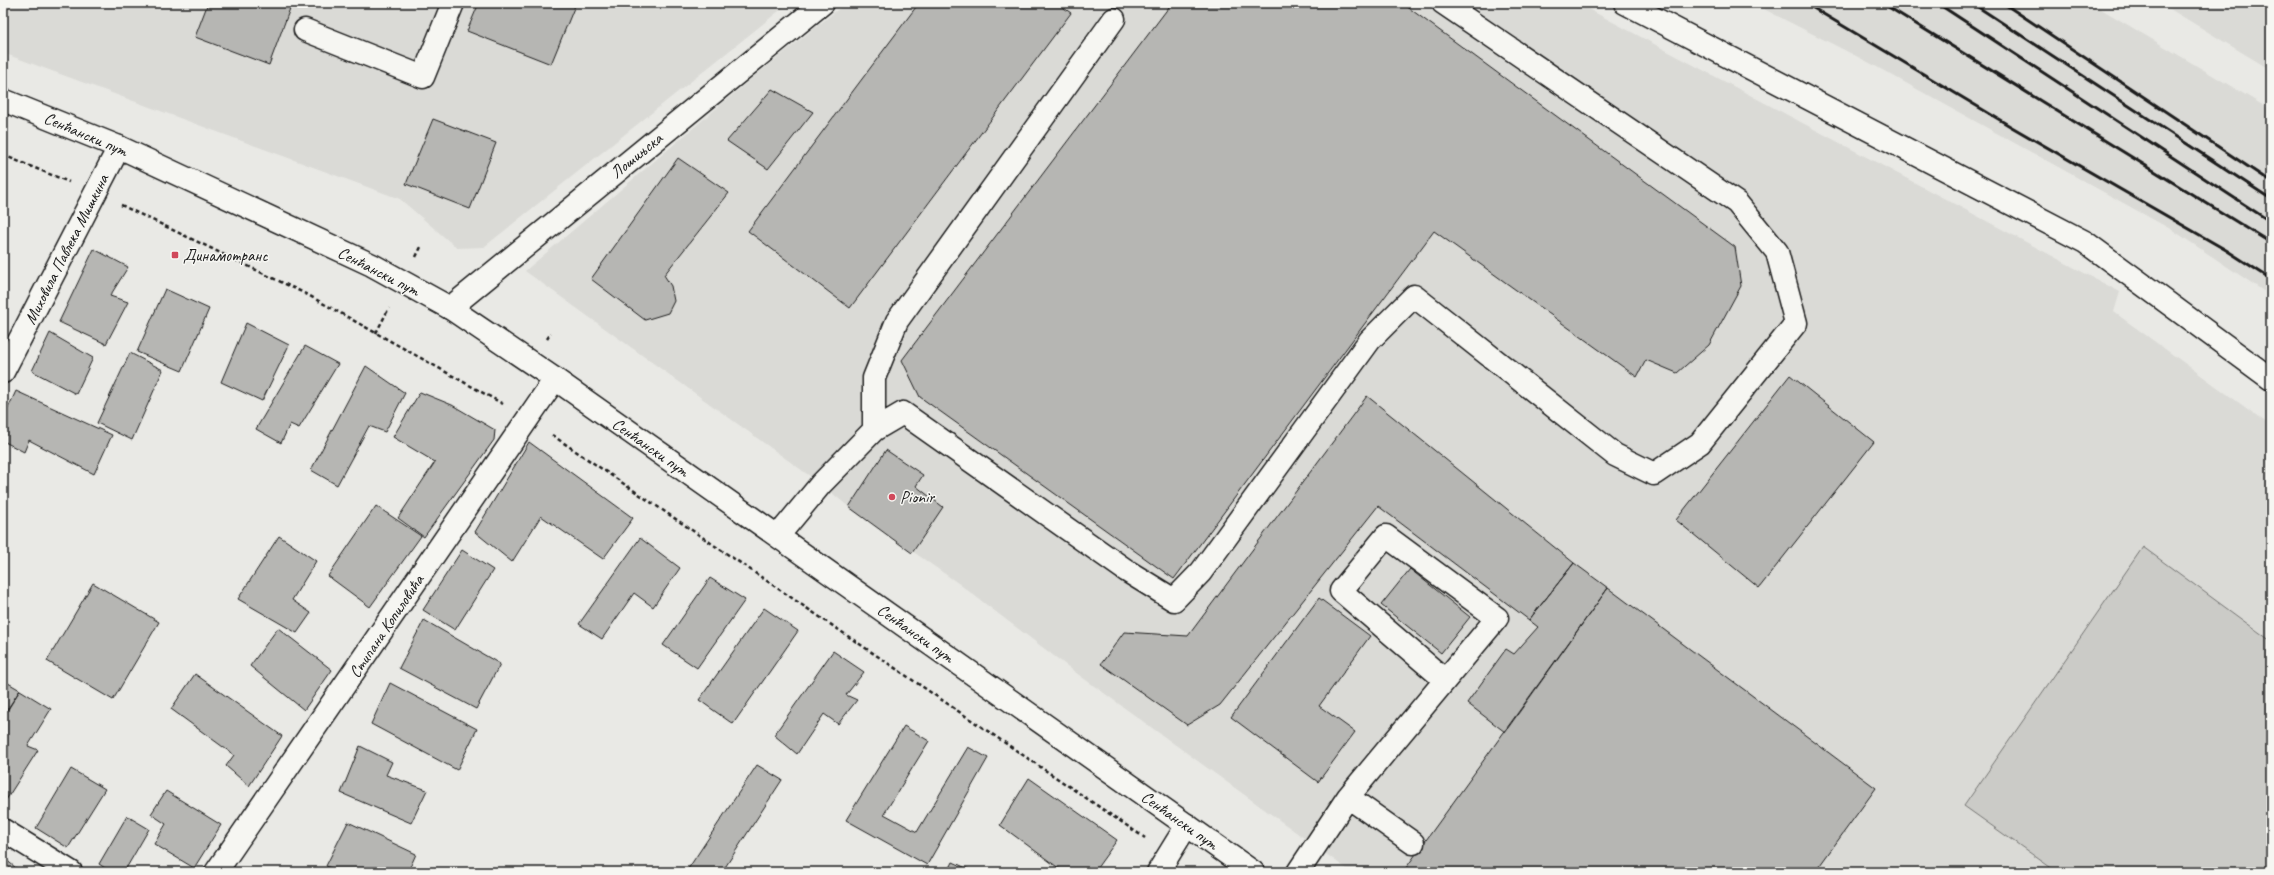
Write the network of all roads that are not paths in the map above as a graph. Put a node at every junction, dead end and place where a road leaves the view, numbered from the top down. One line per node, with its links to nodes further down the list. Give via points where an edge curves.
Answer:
1 (453, 3): 6 (main road, via 424,77)
2 (823, 3): 9 (main road, Лошињска)
3 (1444, 3): 13 (main road, via 1737,203 1777,252 1796,323 1700,444 1654,474 1615,455 1414,296 1370,340 1201,572 1174,600 1127,571 903,413)
4 (1625, 3): 12 (main road, via 2085,242)
5 (1114, 19): 13 (main road, via 897,320 874,378)
6 (305, 30)
7 (3, 100): 8 (main road, Сенћански пут)
8 (119, 147): 9 (main road, Сенћански пут, via 372,265); 10 (main road, Миховила Павлека Мишкина)
9 (450, 308): 11 (main road, Сенћански пут)
10 (3, 372)
11 (555, 379): 14 (main road, Сенћански пут); 22 (main road, Стипана Копиловића)
12 (2271, 379)
13 (874, 430): 14 (main road, via 821,484)
14 (778, 536): 17 (main road, Сенћански пут)
15 (1445, 680): 15 (main road, via 1496,618 1386,536 1341,591); 16 (main road)
16 (1348, 797): 19 (main road); 24 (main road)
17 (1188, 825): 20 (main road); 23 (main road, Сенћански пут)
18 (3, 830): 21 (main road)
19 (1413, 843)
20 (1164, 863)
21 (71, 872)
22 (216, 872)
23 (1253, 872)
24 (1298, 872)

